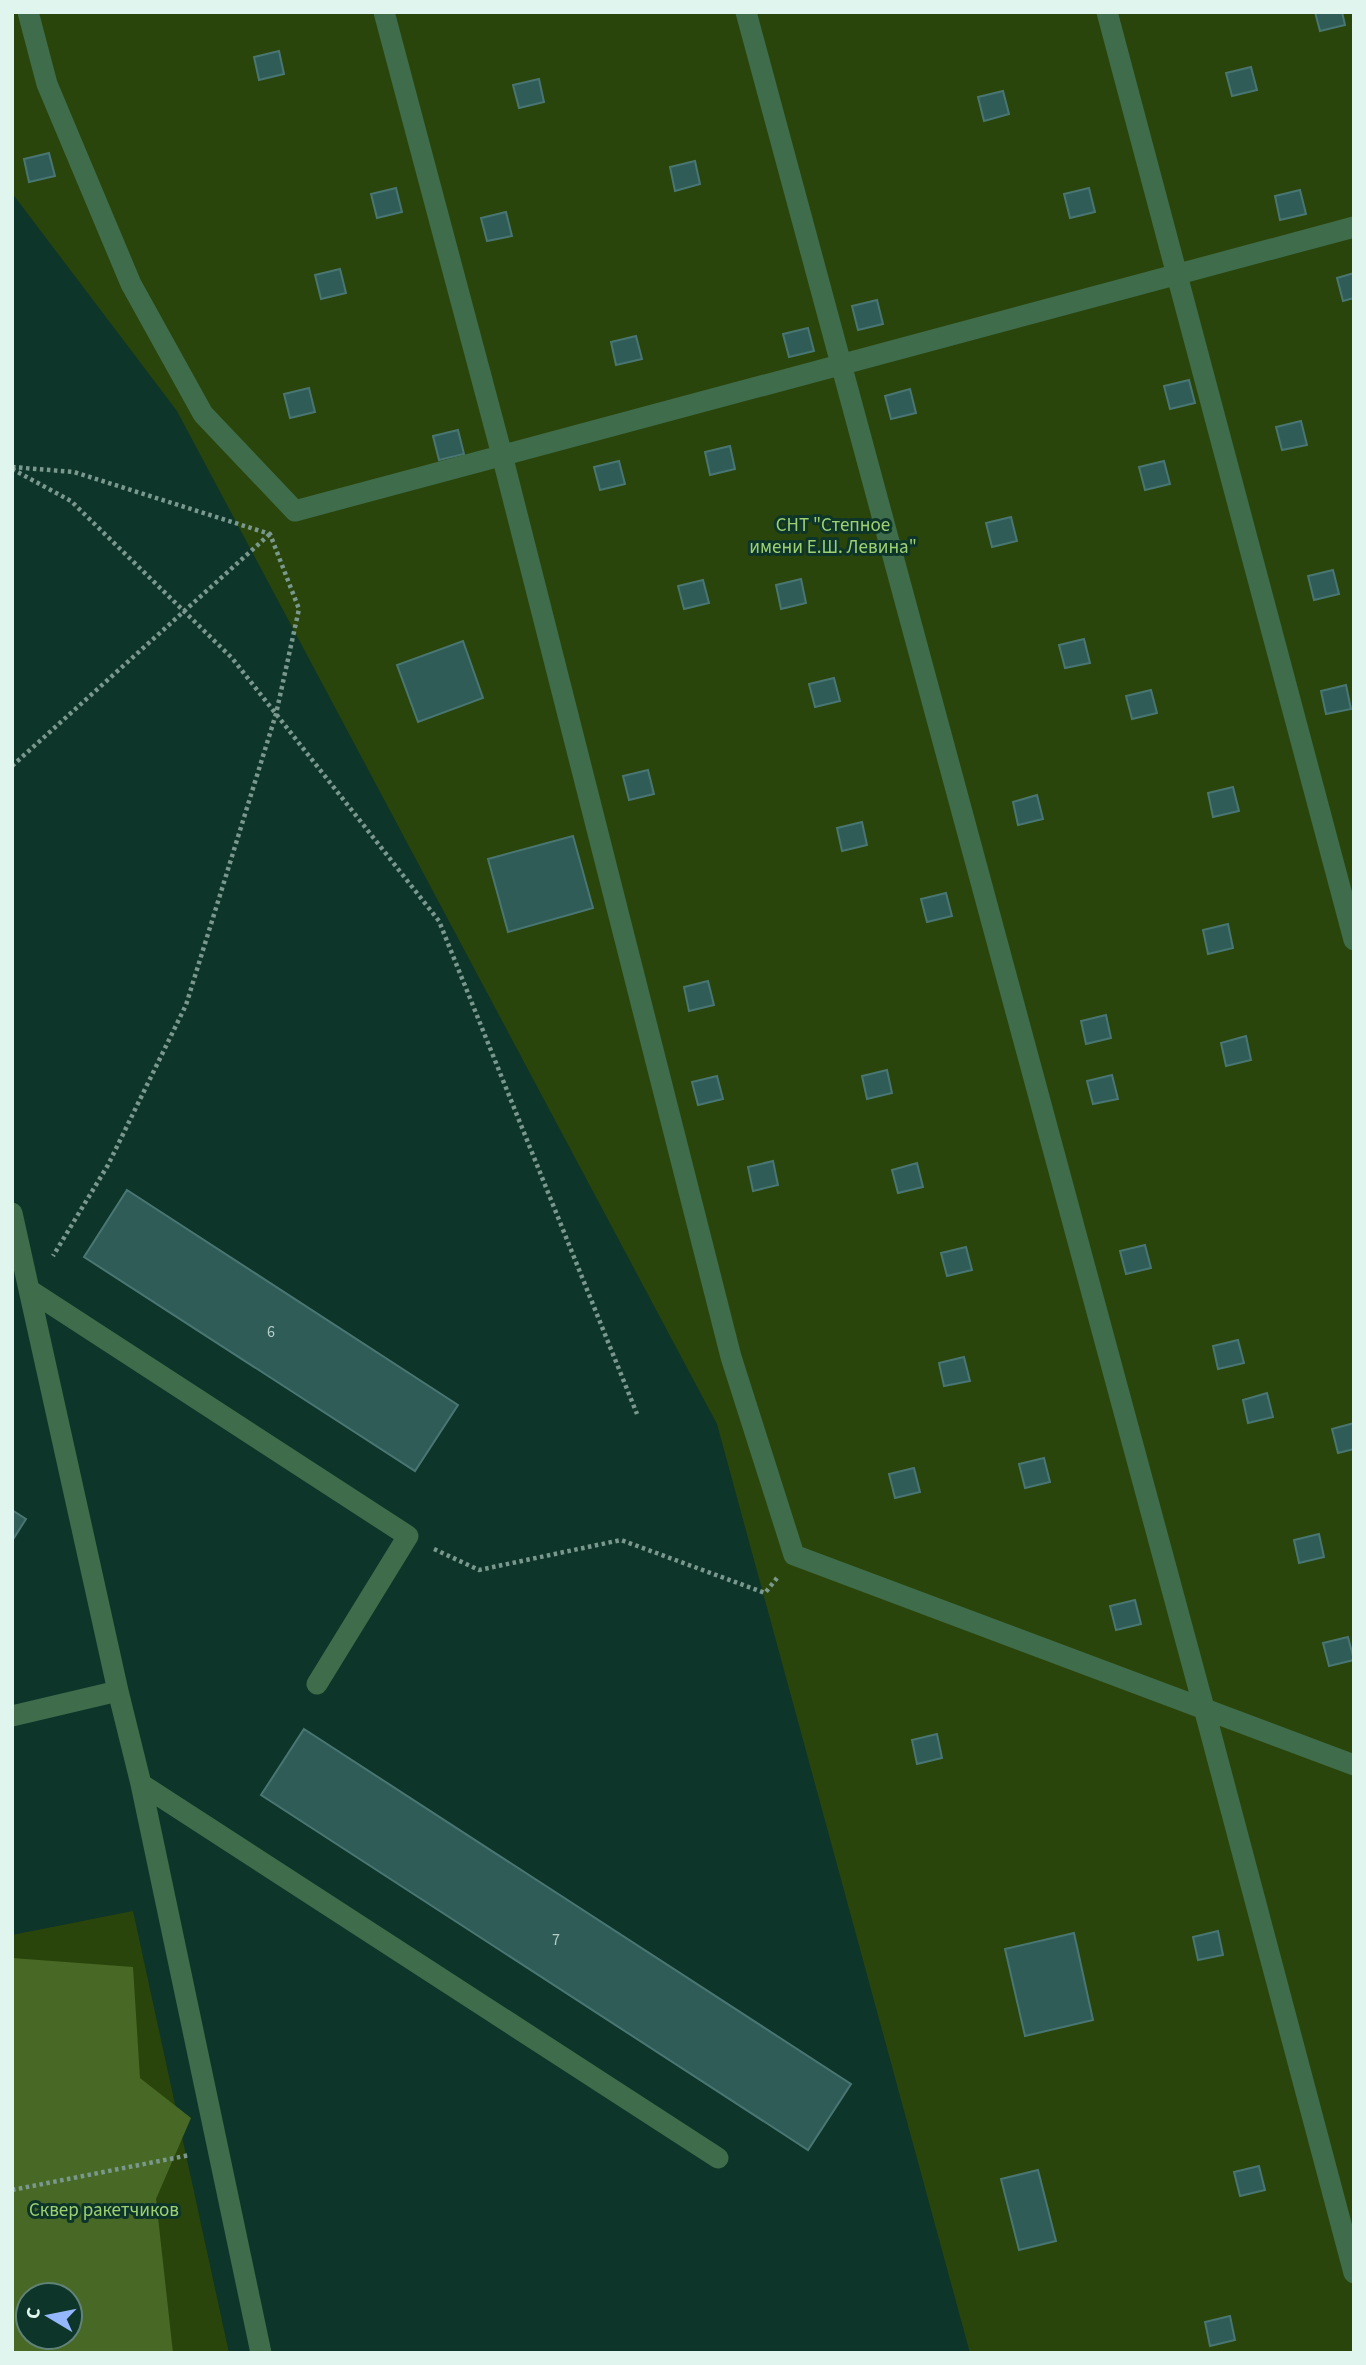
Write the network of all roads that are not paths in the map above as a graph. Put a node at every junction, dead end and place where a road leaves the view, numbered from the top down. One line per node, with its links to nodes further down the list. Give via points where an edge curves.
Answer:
1 (28, 12): 8 (street, via 47,84 131,284 203,414 295,511)
2 (384, 12): 8 (street)
3 (746, 12): 7 (street)
4 (1107, 12): 6 (street)
5 (1354, 227): 6 (street)
6 (1178, 274): 7 (street); 9 (street)
7 (841, 364): 8 (street); 14 (street)
8 (502, 455): 14 (street, via 731,1357 794,1555)
9 (1354, 940)
10 (12, 1213): 11 (street)
11 (31, 1291): 12 (street, via 408,1536); 13 (street)
12 (317, 1684)
13 (118, 1691): 15 (street); 17 (street)
14 (1205, 1708): 16 (street); 19 (street)
15 (12, 1716)
16 (1354, 1765)
17 (141, 1784): 18 (street); 20 (street)
18 (718, 2158)
19 (1354, 2273)
20 (261, 2353)

